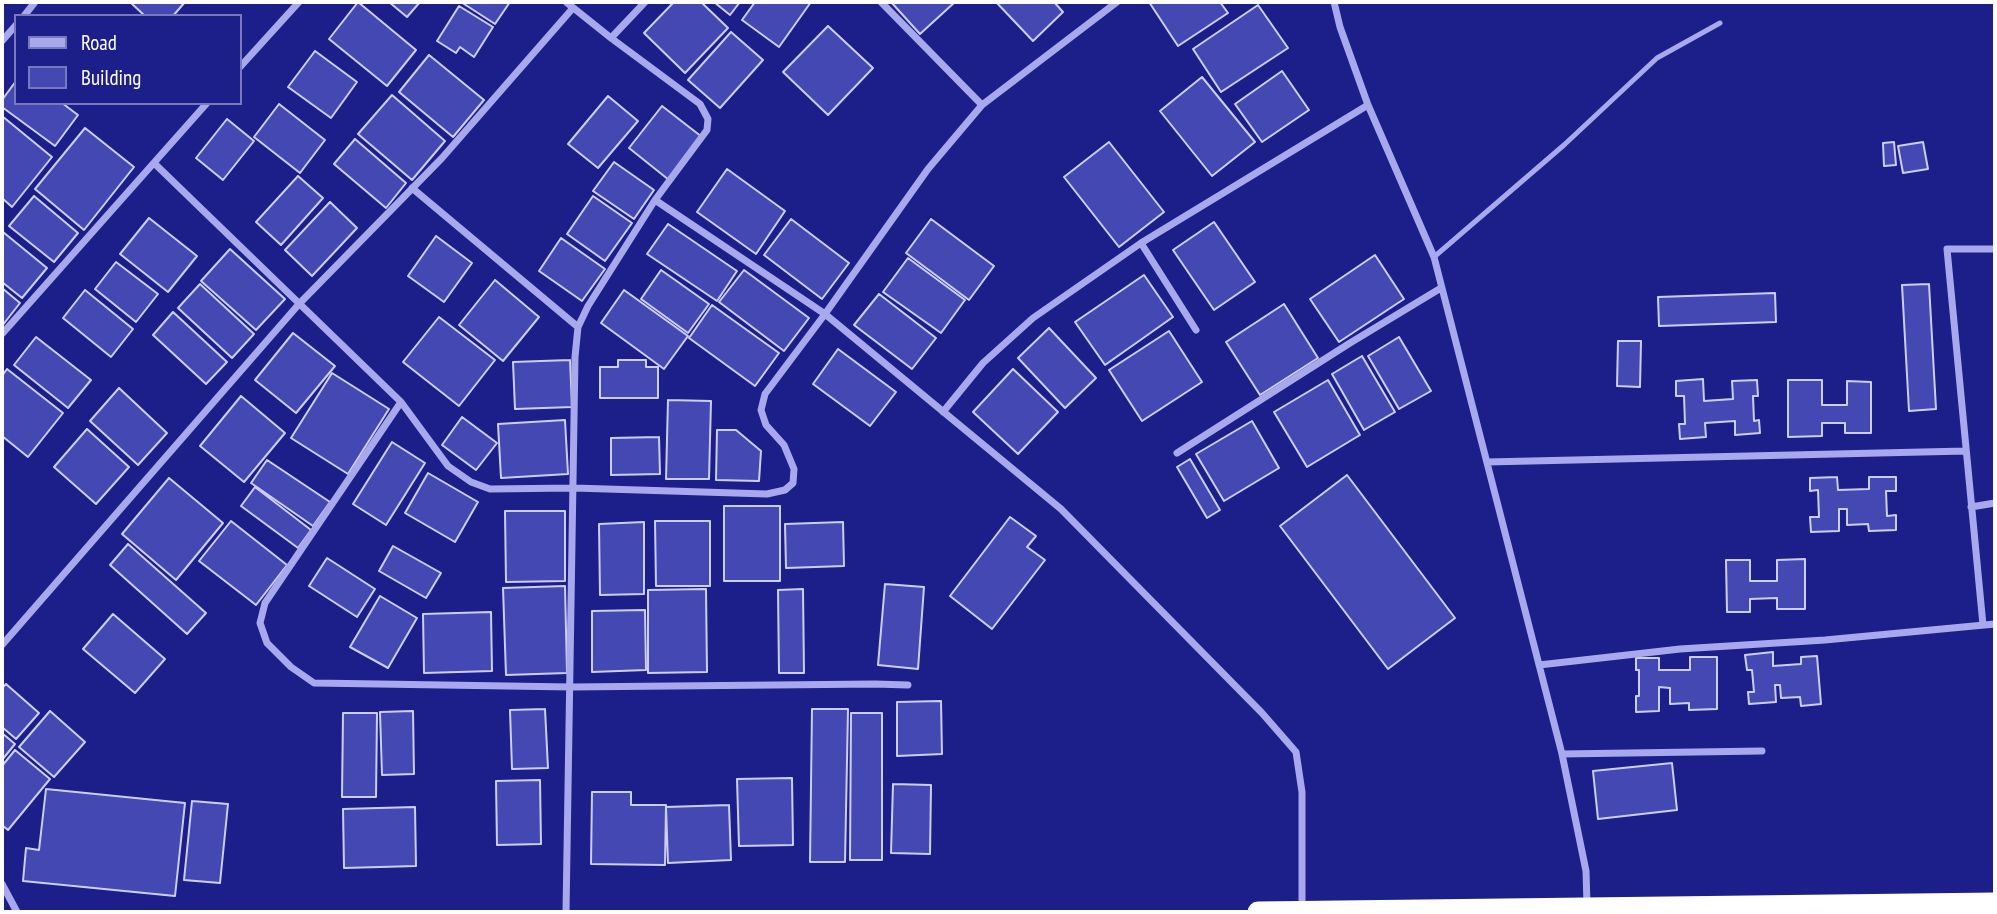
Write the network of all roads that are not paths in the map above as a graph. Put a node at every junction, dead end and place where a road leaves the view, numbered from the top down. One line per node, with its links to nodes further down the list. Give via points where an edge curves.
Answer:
1 (299, 2): 12 (street)
2 (566, 2): 7 (street)
3 (645, 2): 10 (street)
4 (881, 2): 14 (street)
5 (1117, 2): 14 (street)
6 (1334, 2): 15 (street)
7 (573, 8): 10 (street); 17 (street)
8 (1720, 23): 21 (lane, via 1657,58)
9 (14, 27): 11 (street)
10 (611, 38): 18 (street, via 700,104 708,119 707,130)
11 (2, 41)
12 (242, 66)
13 (205, 105): 16 (street)
14 (982, 105): 24 (street, via 928,169)
15 (1368, 105): 19 (street); 21 (street)
16 (154, 163): 23 (street); 27 (street)
17 (412, 188): 23 (street); 25 (street)
18 (655, 200): 24 (street); 25 (street)
19 (1141, 243): 26 (street); 29 (street, via 1032,318 983,363)
20 (1995, 249): 30 (street, via 1947,248)
21 (1434, 257): 22 (street)
22 (1441, 288): 31 (street); 32 (street)
23 (299, 304): 28 (street); 38 (street)
24 (825, 314): 29 (street); 33 (street, via 763,402 766,425 784,445 794,469 793,483 785,490 767,494)
25 (579, 327): 33 (street)
26 (1196, 331)
27 (2, 334)
28 (401, 402): 33 (street, via 449,466 471,482 490,489); 41 (street, via 265,603 260,623 267,643 314,683)
29 (943, 412): 47 (street, via 1060,509 1296,752 1302,792)
30 (1966, 451): 32 (street); 35 (street)
31 (1177, 453)
32 (1487, 462): 39 (street)
33 (573, 488): 41 (street)
34 (1995, 503): 35 (street)
35 (1971, 507): 37 (street)
36 (1995, 624): 37 (street)
37 (1983, 625): 39 (street)
38 (2, 645)
39 (1539, 665): 43 (street)
40 (908, 685): 41 (street)
41 (571, 687): 49 (street)
42 (1762, 751): 43 (street)
43 (1562, 754): 46 (street, via 1586,871)
44 (2, 884): 48 (street)
45 (1995, 904): 46 (highway)
46 (1588, 910): 47 (highway)
47 (1302, 911): 50 (highway)
48 (17, 912)
49 (566, 912)
50 (1258, 912)

